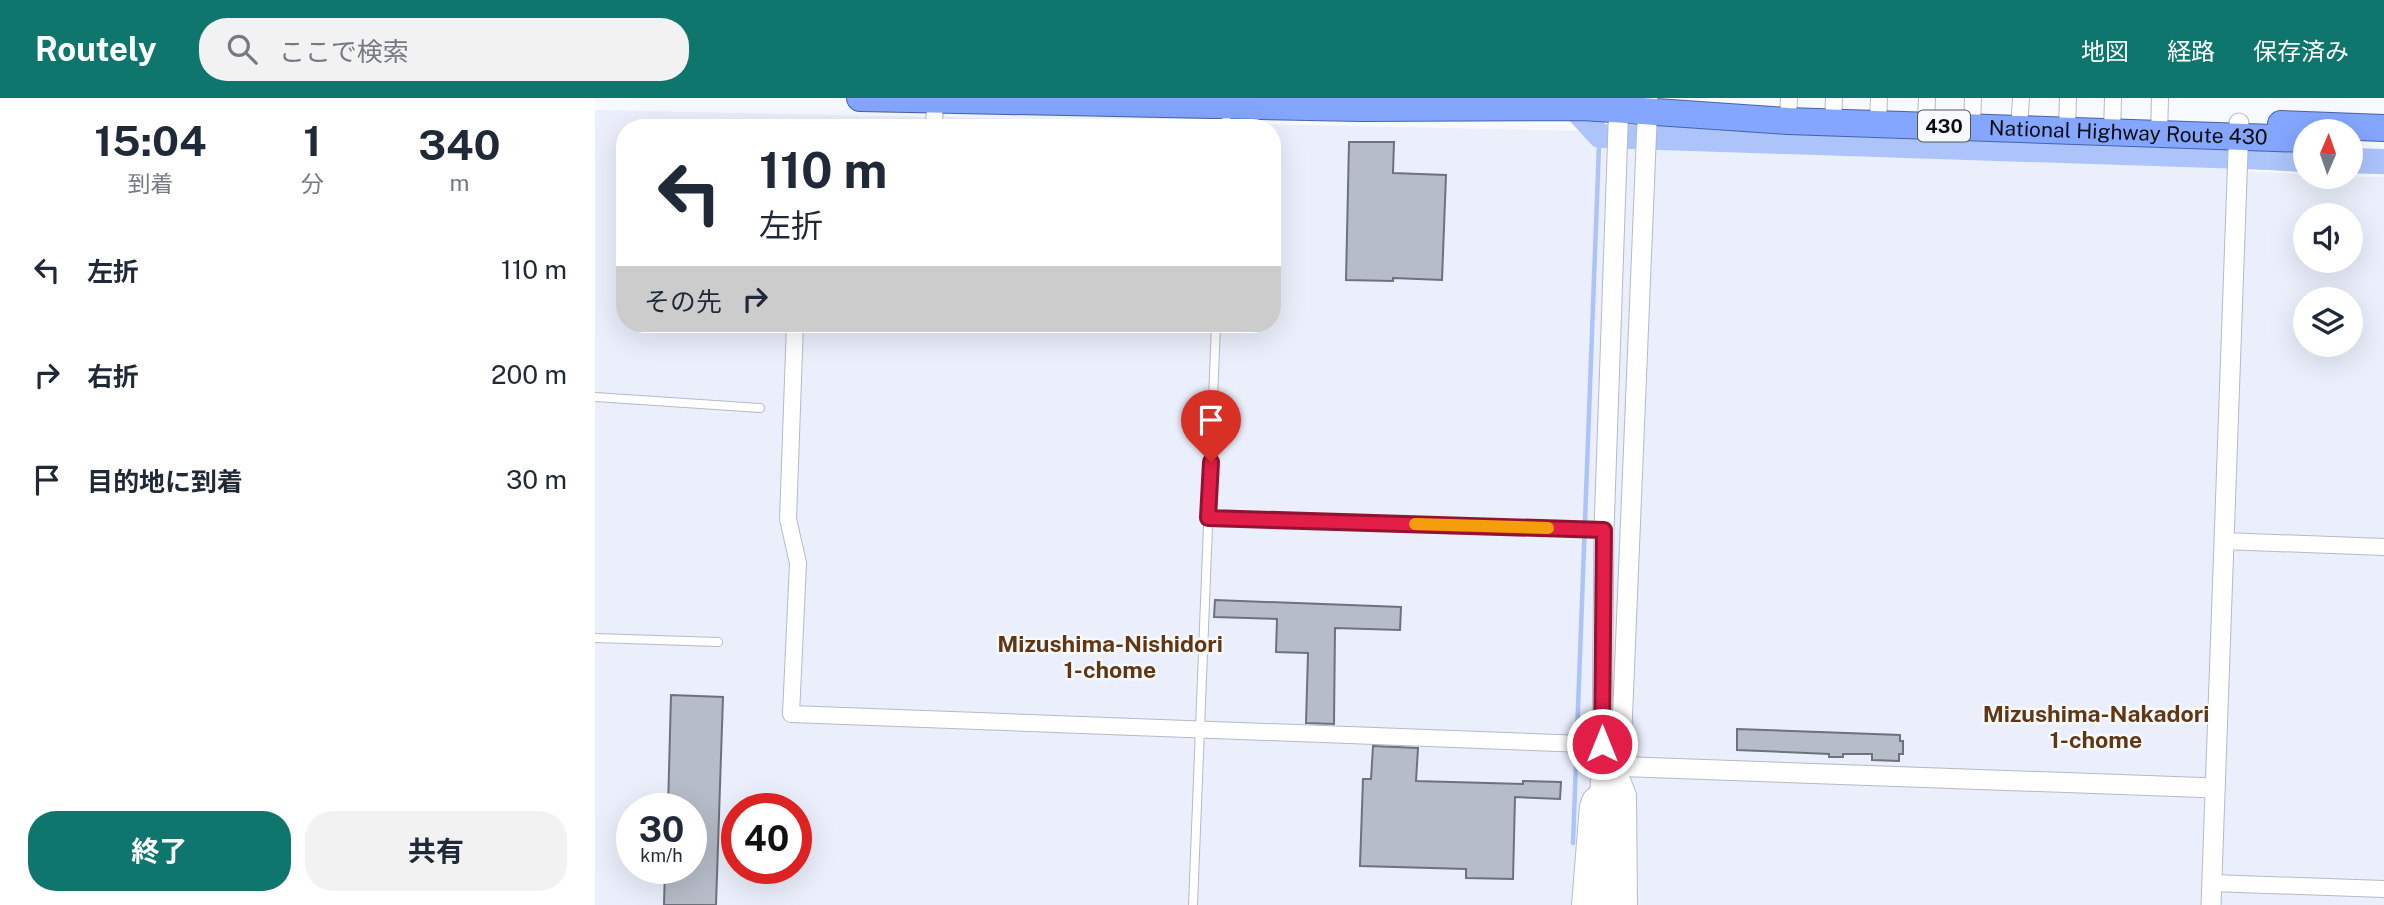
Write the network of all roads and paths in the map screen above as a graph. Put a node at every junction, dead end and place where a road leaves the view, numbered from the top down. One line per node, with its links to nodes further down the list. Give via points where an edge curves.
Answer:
1 (860, 98): 2 (highway, National Highway Route 430 / 430)
2 (921, 99): 7 (highway, National Highway Route 430 / 430); 16 (street)
3 (1361, 103): 7 (highway, National Highway Route 430 / 430); 14 (highway, National Highway Route 430 / 430, via 1571,107)
4 (1697, 105): 5 (highway, National Highway Route 430 / 430, via 1743,111); 14 (highway, National Highway Route 430 / 430)
5 (1788, 108): 6 (highway, National Highway Route 430 / 430)
6 (1834, 109): 8 (highway, National Highway Route 430 / 430)
7 (1227, 110)
8 (1879, 111): 9 (highway, National Highway Route 430 / 430)
9 (1927, 112): 10 (highway, National Highway Route 430 / 430)
10 (1972, 113): 11 (highway, National Highway Route 430 / 430)
11 (2020, 114): 12 (highway, National Highway Route 430 / 430)
12 (2067, 115): 13 (highway, National Highway Route 430 / 430)
13 (2112, 116): 15 (highway, National Highway Route 430 / 430)
14 (1634, 118): 27 (street); 33 (street)
15 (2159, 118): 21 (highway, National Highway Route 430 / 430)
16 (929, 119)
17 (2384, 128): 21 (highway, National Highway Route 430 / 430)
18 (2293, 140): 21 (highway, National Highway Route 430 / 430)
19 (2363, 140): 20 (highway)
20 (2384, 141)
21 (2238, 145): 28 (street)
22 (795, 333): 32 (street, via 788,519 797,563 791,714)
23 (1216, 333): 26 (lane)
24 (595, 397): 25 (lane)
25 (760, 408)
26 (1208, 518): 27 (lane); 32 (lane)
27 (1591, 530): 33 (street)
28 (2223, 541): 29 (street); 35 (street)
29 (2384, 547)
30 (595, 638): 31 (lane)
31 (718, 642)
32 (1200, 730): 33 (street); 39 (lane)
33 (1611, 745): 34 (street)
34 (1613, 768): 35 (street); 36 (street); 42 (street); 43 (street, via 1628,795)
35 (2215, 788): 37 (street)
36 (1599, 791): 40 (street, via 1588,806); 41 (street)
37 (2212, 883): 38 (street); 44 (street)
38 (2384, 890)
39 (1193, 905)
40 (1580, 905)
41 (1595, 905)
42 (1612, 905)
43 (1629, 905)
44 (2211, 905)

